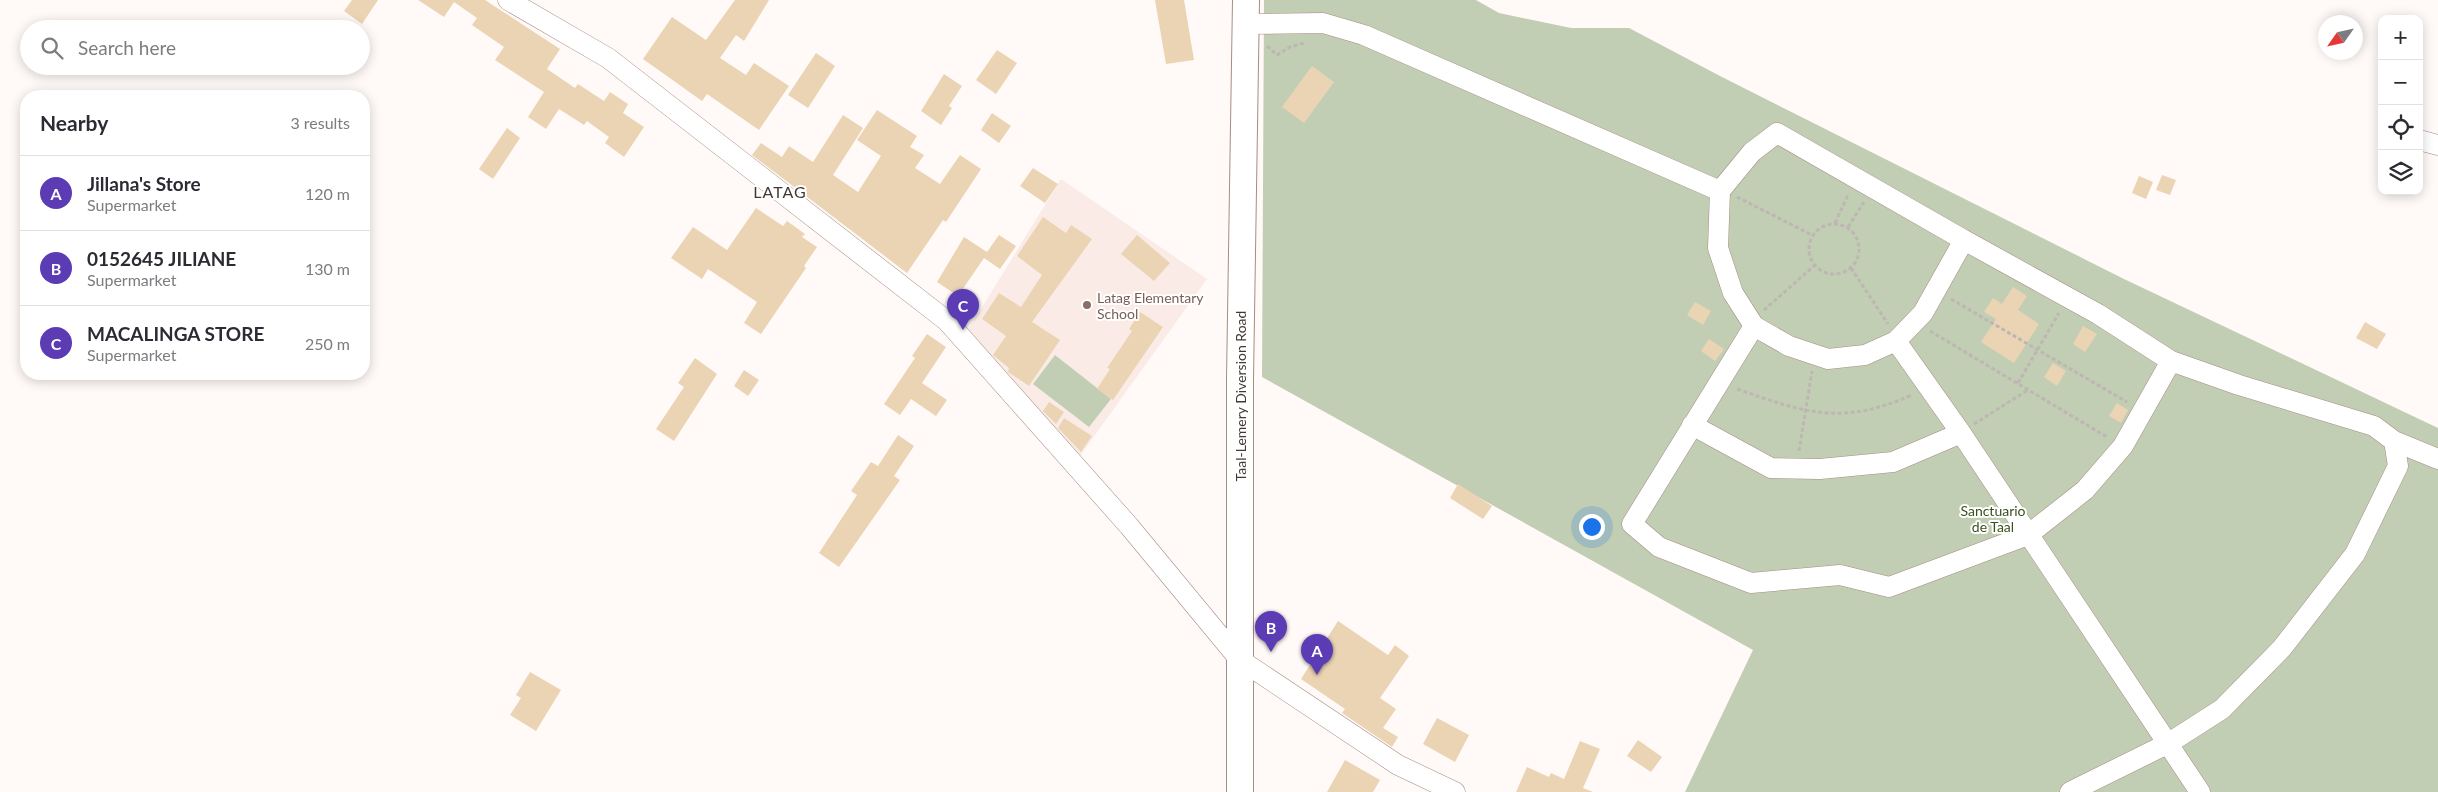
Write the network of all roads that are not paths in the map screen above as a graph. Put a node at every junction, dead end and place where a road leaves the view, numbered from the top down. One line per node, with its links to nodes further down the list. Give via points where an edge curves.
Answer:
1 (508, 0): 15 (street, via 608,58 947,321 1129,526)
2 (1245, 12): 5 (street, via 1323,23 1364,35); 15 (main road, Taal-Lemery Diversion Road)
3 (2423, 141): 4 (street)
4 (2438, 145)
5 (1732, 195): 6 (street, via 1752,152 1777,133); 7 (street, via 1718,248 1733,293)
6 (1964, 240): 8 (street, via 1923,313); 9 (street, via 2098,314)
7 (1760, 316): 8 (street, via 1789,346 1828,359 1866,355); 10 (street)
8 (1894, 336): 11 (street)
9 (2171, 361): 12 (street, via 2374,426); 14 (street, via 2124,446 2085,490)
10 (1692, 425): 11 (street, via 1771,468 1820,469 1893,462); 14 (street, via 1632,524 1659,547 1751,583 1840,576 1890,587)
11 (1965, 430): 14 (street)
12 (2394, 441): 13 (street); 16 (street, via 2398,466 2355,554 2282,648 2222,709)
13 (2438, 459)
14 (2028, 535): 16 (street)
15 (1239, 659): 17 (main road, Taal-Lemery Diversion Road); 18 (street, via 1398,765)
16 (2169, 743): 19 (street); 20 (street)
17 (1240, 792)
18 (1455, 792)
19 (2070, 792)
20 (2200, 792)

